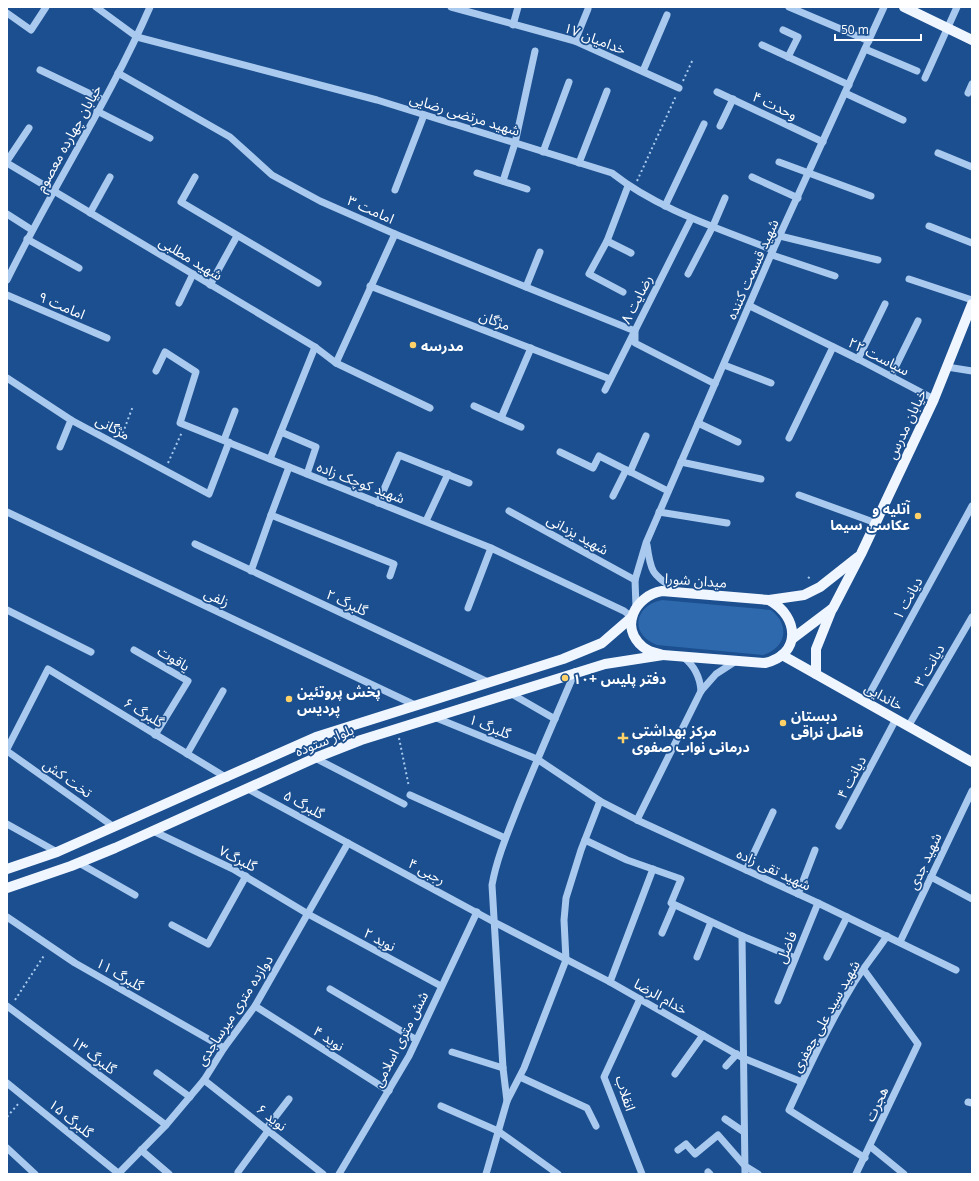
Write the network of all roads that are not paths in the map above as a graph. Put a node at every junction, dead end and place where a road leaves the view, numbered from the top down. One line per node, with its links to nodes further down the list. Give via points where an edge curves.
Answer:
1 (46, 7): 12 (street, via 31,30)
2 (96, 7): 17 (street)
3 (150, 7): 17 (street, خیابان چهارده معصوم)
4 (451, 7): 10 (street, خدامیان ۱۷)
5 (518, 7): 14 (street)
6 (789, 7): 20 (street)
7 (884, 7): 20 (street, شهید قسمت کننده)
8 (904, 7): 15 (main road)
9 (957, 7): 15 (street)
10 (468, 9): 14 (street, خدامیان ۱۷)
11 (588, 9): 19 (street)
12 (7, 13)
13 (667, 15): 27 (street)
14 (513, 25): 19 (street, خدامیان ۱۷)
15 (948, 28): 18 (main road); 29 (street)
16 (783, 30): 24 (street, via 798,37)
17 (137, 37): 28 (street, خیابان چهارده معصوم); 41 (street, شهید مرتضی رضایی)
18 (972, 40)
19 (575, 41): 27 (street, خدامیان ۱۷)
20 (869, 41): 22 (street, شهید قسمت کننده)
21 (762, 45): 24 (street)
22 (866, 49): 26 (street); 32 (street, شهید قسمت کننده)
23 (535, 51): 48 (street)
24 (788, 57): 32 (street)
25 (40, 70): 39 (street)
26 (917, 71)
27 (643, 72): 33 (street, خدامیان ۱۷)
28 (118, 73): 39 (street, خیابان چهارده معصوم); 75 (street, امامت ۳, via 230,137 272,175 320,201)
29 (925, 78)
30 (569, 82): 49 (street)
31 (972, 84): 37 (street)
32 (849, 85): 36 (street, شهید قسمت کننده)
33 (679, 88)
34 (607, 91): 53 (street)
35 (717, 92): 38 (street, وحدت ۴)
36 (845, 93): 42 (street); 47 (street, شهید قسمت کننده)
37 (968, 93)
38 (733, 99): 44 (street); 47 (street, وحدت ۴)
39 (103, 100): 40 (street, خیابان چهارده معصوم)
40 (97, 111): 46 (street); 64 (street, خیابان چهارده معصوم)
41 (424, 115): 48 (street, شهید مرتضی رضایی); 63 (street)
42 (903, 120)
43 (704, 124): 68 (street)
44 (720, 126)
45 (29, 128): 51 (street)
46 (150, 138)
47 (823, 142): 56 (street, شهید قسمت کننده)
48 (515, 143): 49 (street, شهید مرتضی رضایی); 60 (street)
49 (543, 152): 53 (street, شهید مرتضی رضایی)
50 (938, 153): 54 (street)
51 (7, 162): 64 (street, شهید مطلبی)
52 (779, 162): 56 (street)
53 (579, 163): 61 (street, شهید مرتضی رضایی, via 612,173)
54 (972, 167)
55 (477, 173): 60 (street)
56 (809, 173): 65 (street); 67 (street, شهید قسمت کننده)
57 (110, 177): 69 (street)
58 (195, 177): 76 (street, via 181,202)
59 (752, 177): 67 (street)
60 (503, 181): 62 (street)
61 (631, 187): 68 (street, شهید مرتضی رضایی); 79 (street)
62 (527, 189)
63 (395, 190)
64 (54, 191): 69 (street, شهید مطلبی); 74 (street, خیابان چهارده معصوم)
65 (871, 196)
66 (725, 198): 72 (street)
67 (798, 198): 77 (street, شهید قسمت کننده)
68 (665, 206): 71 (street, شهید مرتضی رضایی)
69 (90, 212): 86 (street, شهید مطلبی)
70 (7, 214): 74 (street)
71 (691, 219): 72 (street, شهید مرتضی رضایی); 103 (street, رضایت ۸)
72 (713, 226): 82 (street, شهید مرتضی رضایی); 87 (street)
73 (929, 226): 80 (street)
74 (32, 230): 78 (street, خیابان چهارده معصوم)
75 (395, 234): 93 (street); 94 (street, امامت ۳)
76 (237, 236): 91 (street); 92 (street)
77 (780, 236): 82 (street, شهید قسمت کننده); 84 (street)
78 (27, 239): 85 (street); 90 (street, خیابان چهارده معصوم)
79 (607, 241): 83 (street); 95 (street, via 589,274)
80 (972, 243)
81 (540, 252): 94 (street)
82 (772, 252): 88 (street, شهید مرتضی رضایی); 101 (street, شهید قسمت کننده)
83 (631, 254)
84 (878, 260)
85 (79, 268)
86 (193, 274): 92 (street, شهید مطلبی); 98 (street)
87 (688, 274)
88 (835, 276)
89 (909, 279): 97 (street)
90 (7, 280)
91 (318, 283)
92 (210, 285): 105 (street, شهید مطلبی)
93 (370, 286): 107 (street, مژگان); 109 (street)
94 (526, 287): 103 (street, امامت ۳)
95 (623, 292)
96 (7, 295): 104 (street, امامت ۹)
97 (972, 300)
98 (179, 303)
99 (885, 304): 108 (street)
100 (972, 304): 111 (main road, خیابان مدرس)
101 (750, 306): 106 (street, سیاست ۲۲); 110 (street, شهید قسمت کننده)
102 (918, 321): 114 (street)
103 (635, 330): 116 (street, رضایت ۸); 118 (street, via 635,342)
104 (106, 338)
105 (315, 347): 109 (street, شهید مطلبی); 128 (street)
106 (833, 347): 108 (street, سیاست ۲۲); 130 (street)
107 (531, 348): 116 (street, مژگان); 124 (street)
108 (858, 359): 114 (street, سیاست ۲۲)
109 (336, 362): 122 (street, شهید مطلبی)
110 (724, 364): 117 (street); 118 (street, شهید قسمت کننده)
111 (947, 367): 113 (street); 120 (main road, خیابان مدرس)
112 (156, 371): 131 (street, شهید کوچک زاده, via 165,352 196,372 180,423)
113 (972, 371)
114 (890, 376): 120 (street, سیاست ۲۲)
115 (7, 378): 125 (street, مژگانی)
116 (610, 379): 119 (street, رضایت ۸)
117 (771, 383)
118 (715, 384): 126 (street, شهید قسمت کننده)
119 (605, 390)
120 (934, 399): 154 (main road, خیابان مدرس)
121 (474, 406): 124 (street)
122 (430, 408)
123 (234, 412): 131 (street)
124 (501, 418): 127 (street)
125 (72, 420): 131 (street, مژگانی, via 209,494); 133 (street)
126 (698, 423): 132 (street); 136 (street, شهید قسمت کننده)
127 (521, 427)
128 (281, 432): 135 (street); 139 (street, via 316,447)
129 (646, 436): 138 (street)
130 (788, 438)
131 (227, 441): 135 (street, شهید کوچک زاده)
132 (738, 442)
133 (60, 447)
134 (560, 452): 138 (street, via 593,468 599,456)
135 (270, 459): 137 (street, شهید کوچک زاده)
136 (681, 462): 141 (street); 143 (street, شهید قسمت کننده)
137 (289, 467): 139 (street, شهید کوچک زاده); 151 (street)
138 (628, 471): 143 (street); 145 (street)
139 (307, 474): 146 (street, شهید کوچک زاده)
140 (448, 474): 142 (street); 146 (street, via 398,455); 152 (street)
141 (761, 479)
142 (469, 483)
143 (668, 490): 150 (street, شهید قسمت کننده)
144 (800, 495): 154 (street)
145 (612, 496)
146 (378, 503): 152 (street, شهید کوچک زاده)
147 (972, 506): 182 (street, دیانت ۱)
148 (509, 511): 161 (street, شهید یزدانی)
149 (7, 512): 183 (street, زلفی)
150 (659, 512): 153 (street); 155 (street, شهید قسمت کننده)
151 (271, 515): 159 (street); 160 (street, via 394,564)
152 (426, 522): 157 (street, شهید کوچک زاده)
153 (727, 523)
154 (876, 523): 158 (main road, خیابان مدرس)
155 (646, 543): 161 (street, شهید قسمت کننده); 162 (street, via 654,574)
156 (195, 544): 159 (street, گلبرگ ۲)
157 (490, 548): 164 (street); 167 (street, شهید کوچک زاده, via 624,612)
158 (861, 554): 163 (main road, میدان شورا, via 820,587 804,595); 165 (main road, خیابان مدرس)
159 (251, 571): 178 (street, گلبرگ ۲)
160 (390, 576)
161 (635, 580): 167 (street, شهید قسمت کننده)
162 (678, 592): 163 (main road, میدان شورا); 167 (main road, میدان شورا, via 654,592 640,601)
163 (770, 600): 169 (main road, via 786,612)
164 (468, 608)
165 (833, 608): 169 (main road); 177 (main road, خیابان مدرس, via 816,649)
166 (7, 610): 171 (street)
167 (634, 612): 172 (main road, via 632,625 637,641 649,652); 178 (main road, بلوار ستوده, via 602,643)
168 (972, 617): 187 (street, دیانت ۳)
169 (792, 639): 173 (main road)
170 (134, 650): 188 (street, یاقوت, via 188,681)
171 (91, 652)
172 (663, 655): 174 (main road); 176 (main road, بلوار ستوده, via 605,664)
173 (782, 655): 175 (main road, via 765,663); 177 (main road, خاندایی)
174 (683, 657): 175 (main road); 180 (street, via 698,674)
175 (736, 661): 180 (street, via 716,674)
176 (575, 672): 181 (main road, بلوار ستوده); 185 (street)
177 (816, 674): 182 (main road, خاندایی)
178 (488, 682): 183 (main road, بلوار ستوده)
179 (223, 691): 190 (street)
180 (701, 691): 201 (street)
181 (510, 693): 184 (main road, بلوار ستوده); 185 (street)
182 (865, 702): 186 (main road, خاندایی)
183 (415, 705): 194 (main road, بلوار ستوده, via 316,738)
184 (434, 717): 191 (main road, بلوار ستوده); 192 (street, گلبرگ ۱)
185 (555, 719): 192 (street)
186 (896, 719): 187 (main road, خاندایی); 204 (street, دیانت ۴)
187 (909, 725): 193 (main road, خاندایی)
188 (156, 735): 189 (street, گلبرگ ۶, via 48,669); 190 (street, گلبرگ ۶)
189 (7, 750): 203 (street, تخت کش)
190 (187, 754): 194 (street, گلبرگ ۶)
191 (315, 758): 195 (main road, بلوار ستوده); 199 (street)
192 (537, 759): 198 (street, گلبرگ ۱); 206 (street)
193 (972, 762)
194 (227, 778): 203 (main road, بلوار ستوده)
195 (248, 788): 205 (main road, بلوار ستوده); 208 (street, گلبرگ ۵)
196 (972, 791): 216 (street, شهید جدی)
197 (410, 795): 206 (street)
198 (600, 801): 201 (street, شهید تقی زاده); 207 (street)
199 (404, 804)
200 (773, 812): 214 (street)
201 (637, 820): 214 (street, شهید تقی زاده)
202 (7, 824): 210 (street)
203 (114, 826): 210 (main road, بلوار ستوده)
204 (840, 826)
205 (153, 832): 211 (main road, بلوار ستوده); 215 (street, گلبرگ۷)
206 (505, 838): 227 (street, via 492,885)
207 (585, 840): 213 (street, via 626,860); 237 (street, via 566,898)
208 (348, 843): 223 (street, رجبی ۴); 224 (street, دوازده متری میرساجدی)
209 (815, 850): 218 (street)
210 (57, 852): 212 (main road, بلوار ستوده)
211 (79, 863): 217 (main road, بلوار ستوده); 219 (street)
212 (7, 868)
213 (653, 869): 222 (street, via 681,879 671,904); 240 (street)
214 (746, 870): 218 (street, شهید تقی زاده)
215 (246, 876): 224 (street, گلبرگ۷); 229 (street, via 208,944)
216 (931, 877): 220 (street); 233 (street, شهید جدی)
217 (7, 888)
218 (798, 894): 221 (street, شهید تقی زاده)
219 (135, 895)
220 (972, 899)
221 (818, 903): 226 (street, شهید تقی زاده); 236 (street, فاضل)
222 (674, 905): 228 (street); 230 (street)
223 (477, 912): 227 (street, رجبی ۴); 241 (street, شش متری اسلامی)
224 (308, 914): 241 (street, نوید ۲); 245 (street, دوازده متری میرساجدی)
225 (7, 917): 249 (street, گلبرگ ۱۱, via 76,963)
226 (847, 917): 232 (street, شهید تقی زاده); 235 (street)
227 (494, 922): 237 (street, رجبی ۴); 253 (street, via 500,986)
228 (711, 922): 231 (street); 234 (street)
229 (172, 925)
230 (662, 933)
231 (742, 936): 236 (street); 251 (street)
232 (887, 936): 233 (street, شهید تقی زاده); 238 (street, شهید سید علی جعفری)
233 (900, 942): 239 (street, شهید تقی زاده)
234 (697, 957)
235 (827, 957)
236 (796, 958): 244 (street, فاضل)
237 (566, 960): 240 (street, خدام الرضا); 256 (street)
238 (864, 970): 258 (street, شهید سید علی جعفری, via 839,1011); 271 (street, هجرت, via 918,1044)
239 (956, 970)
240 (610, 982): 243 (street, خدام الرضا)
241 (441, 986): 248 (street, شش متری اسلامی)
242 (330, 989): 248 (street)
243 (640, 999): 247 (street, خدام الرضا); 285 (street, انقلاب, via 604,1077)
244 (778, 1001)
245 (255, 1006): 249 (street, دوازده متری میرساجدی); 260 (street, نوید ۴)
246 (8, 1007): 266 (street, گلبرگ ۱۳)
247 (703, 1035): 251 (street, خدام الرضا); 255 (street)
248 (415, 1039): 260 (street, شش متری اسلامی)
249 (224, 1048): 257 (street, دوازده متری میرساجدی)
250 (452, 1052): 253 (street)
251 (740, 1056): 252 (street); 258 (street, خدام الرضا); 270 (street)
252 (726, 1066)
253 (503, 1068): 263 (street)
254 (157, 1072): 261 (street)
255 (675, 1074)
256 (520, 1077): 263 (street); 267 (street, via 587,1108)
257 (204, 1080): 261 (street, دوازده متری میرساجدی); 268 (street, نوید ۶)
258 (802, 1082): 275 (street, شهید سید علی جعفری, via 789,1110)
259 (7, 1083): 278 (street, گلبرگ ۱۵)
260 (389, 1091): 282 (street, شش متری اسلامی)
261 (190, 1097): 266 (street, دوازده متری میرساجدی)
262 (289, 1100): 268 (street)
263 (507, 1101): 269 (street)
264 (441, 1106): 269 (street)
265 (725, 1120): 270 (street)
266 (166, 1125): 273 (street, دوازده متری میرساجدی)
267 (596, 1126)
268 (267, 1130): 277 (street); 279 (street, نوید ۶)
269 (498, 1132): 283 (street); 284 (street)
270 (744, 1132): 276 (street)
271 (871, 1147): 275 (street, هجرت); 288 (street)
272 (7, 1148): 280 (street)
273 (141, 1150): 278 (street, دوازده متری میرساجدی); 281 (street)
274 (678, 1150): 276 (street, via 686,1144 695,1154 718,1136)
275 (865, 1158): 287 (street, هجرت)
276 (745, 1170): 286 (street)
277 (238, 1172)
278 (118, 1173)
279 (319, 1173)
280 (35, 1174)
281 (169, 1174)
282 (339, 1174)
283 (486, 1174)
284 (558, 1174)
285 (642, 1174)
286 (758, 1174)
287 (856, 1174)
288 (904, 1174)

